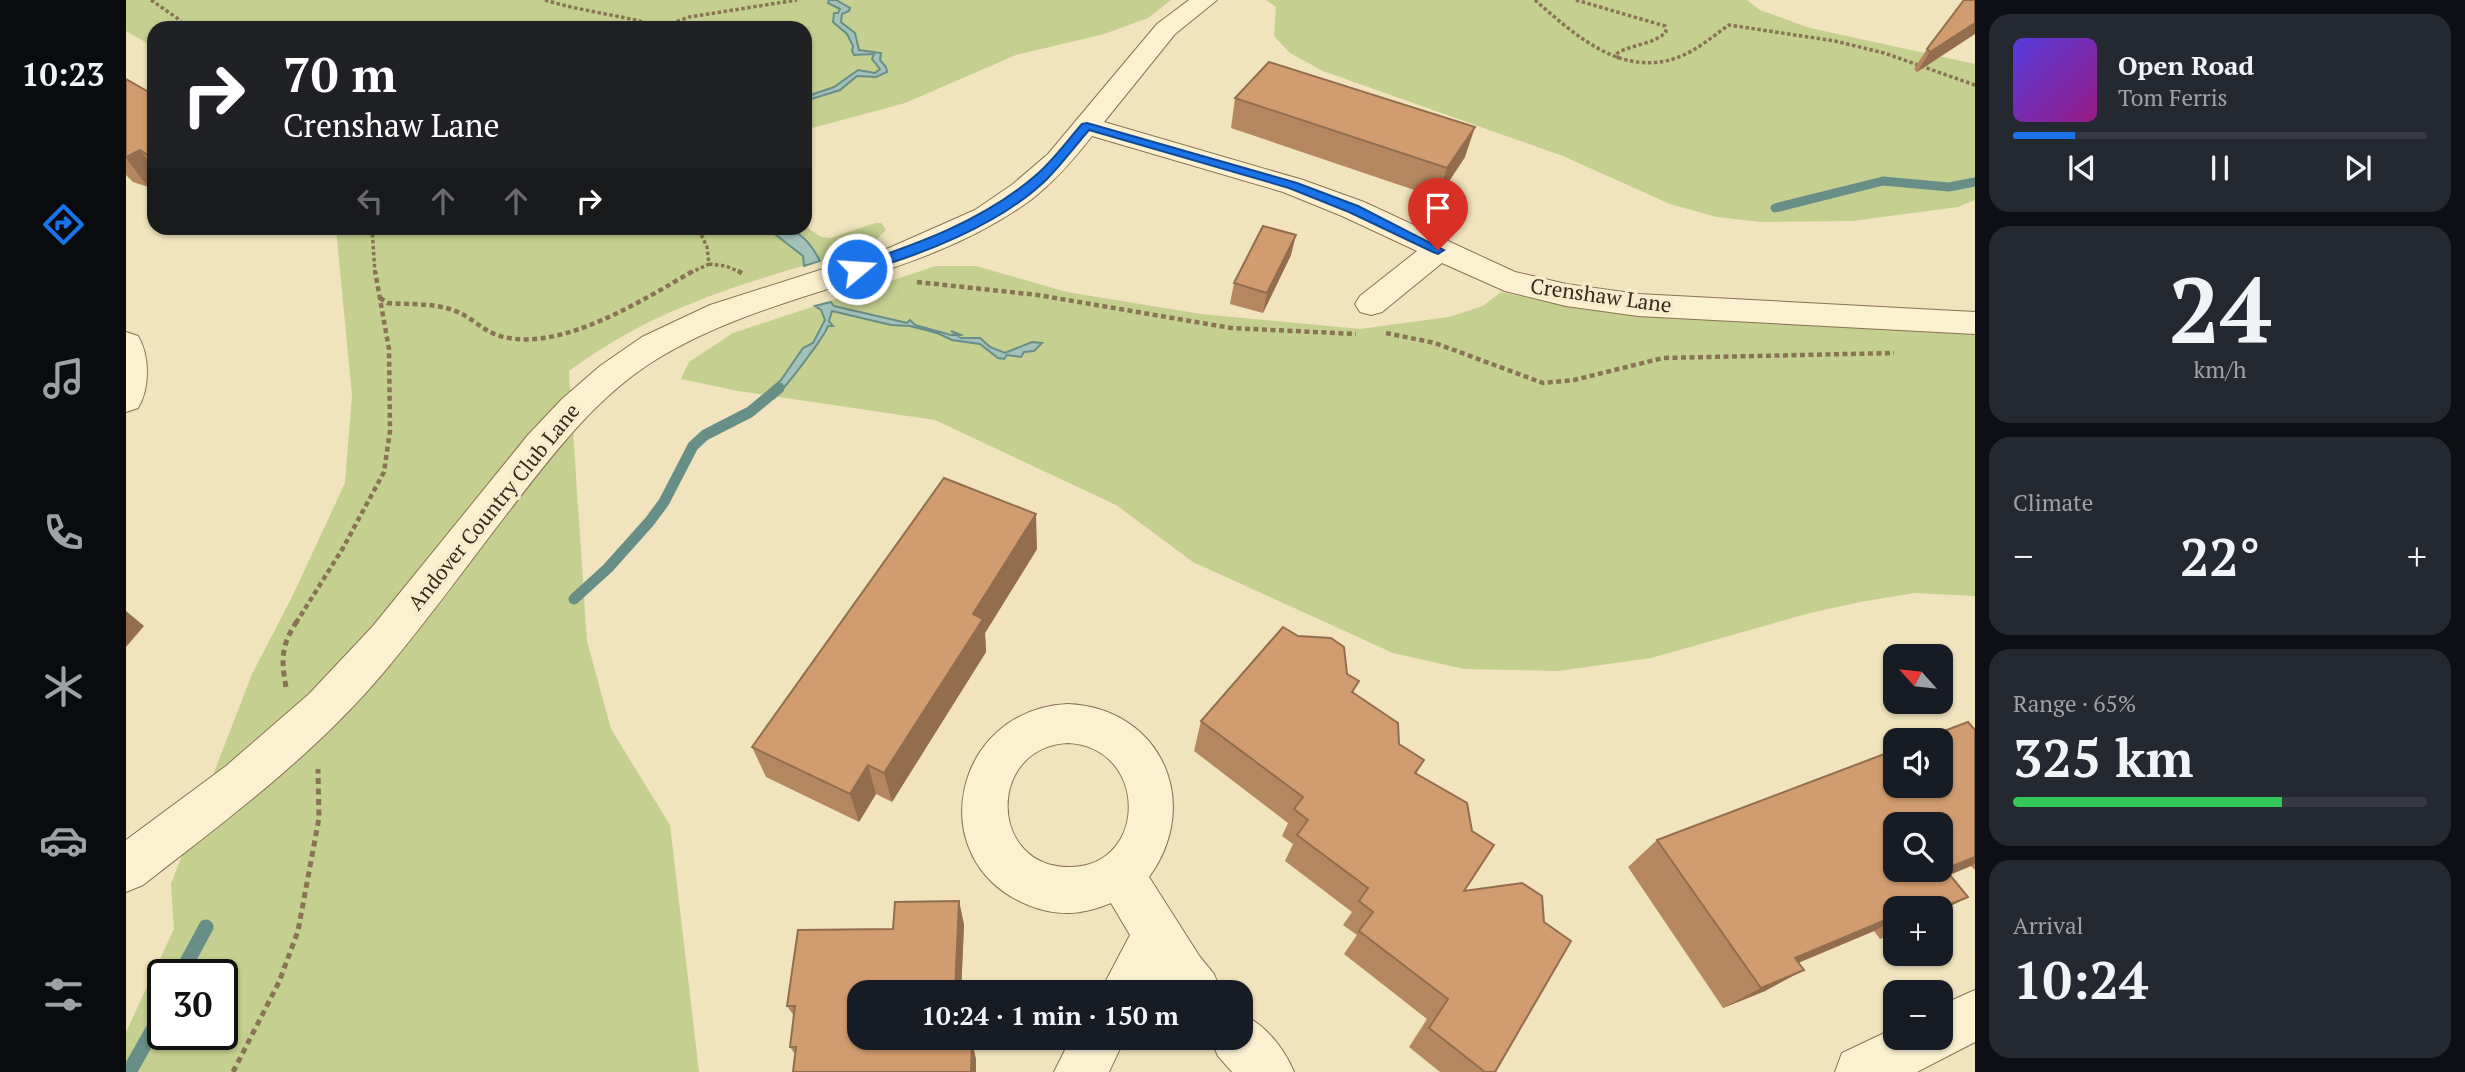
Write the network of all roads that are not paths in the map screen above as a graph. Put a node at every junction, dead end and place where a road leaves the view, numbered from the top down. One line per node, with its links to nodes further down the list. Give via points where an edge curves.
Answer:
1 (1205, 0): 2 (street, Andover Country Club Lane, via 1166,29)
2 (1087, 126): 3 (street, Crenshaw Lane, via 1293,186); 8 (street, Andover Country Club Lane, via 1042,177 981,220 907,252 722,313 662,341 615,372 556,425 348,683 261,765)
3 (1438, 250): 4 (street, Crenshaw Lane, via 1505,280 1638,305); 5 (street)
4 (1975, 323)
5 (1371, 324)
6 (126, 344): 7 (street, via 130,372)
7 (126, 399)
8 (126, 869)
9 (1120, 874): 10 (street)
10 (1157, 935): 11 (street); 12 (street)
11 (1132, 980)
12 (1186, 980)
13 (1975, 1015): 14 (street)
14 (1953, 1026)
15 (1093, 1050): 18 (street)
16 (1247, 1050): 19 (street)
17 (1906, 1050): 20 (street)
18 (1080, 1072)
19 (1268, 1072)
20 (1861, 1072)

